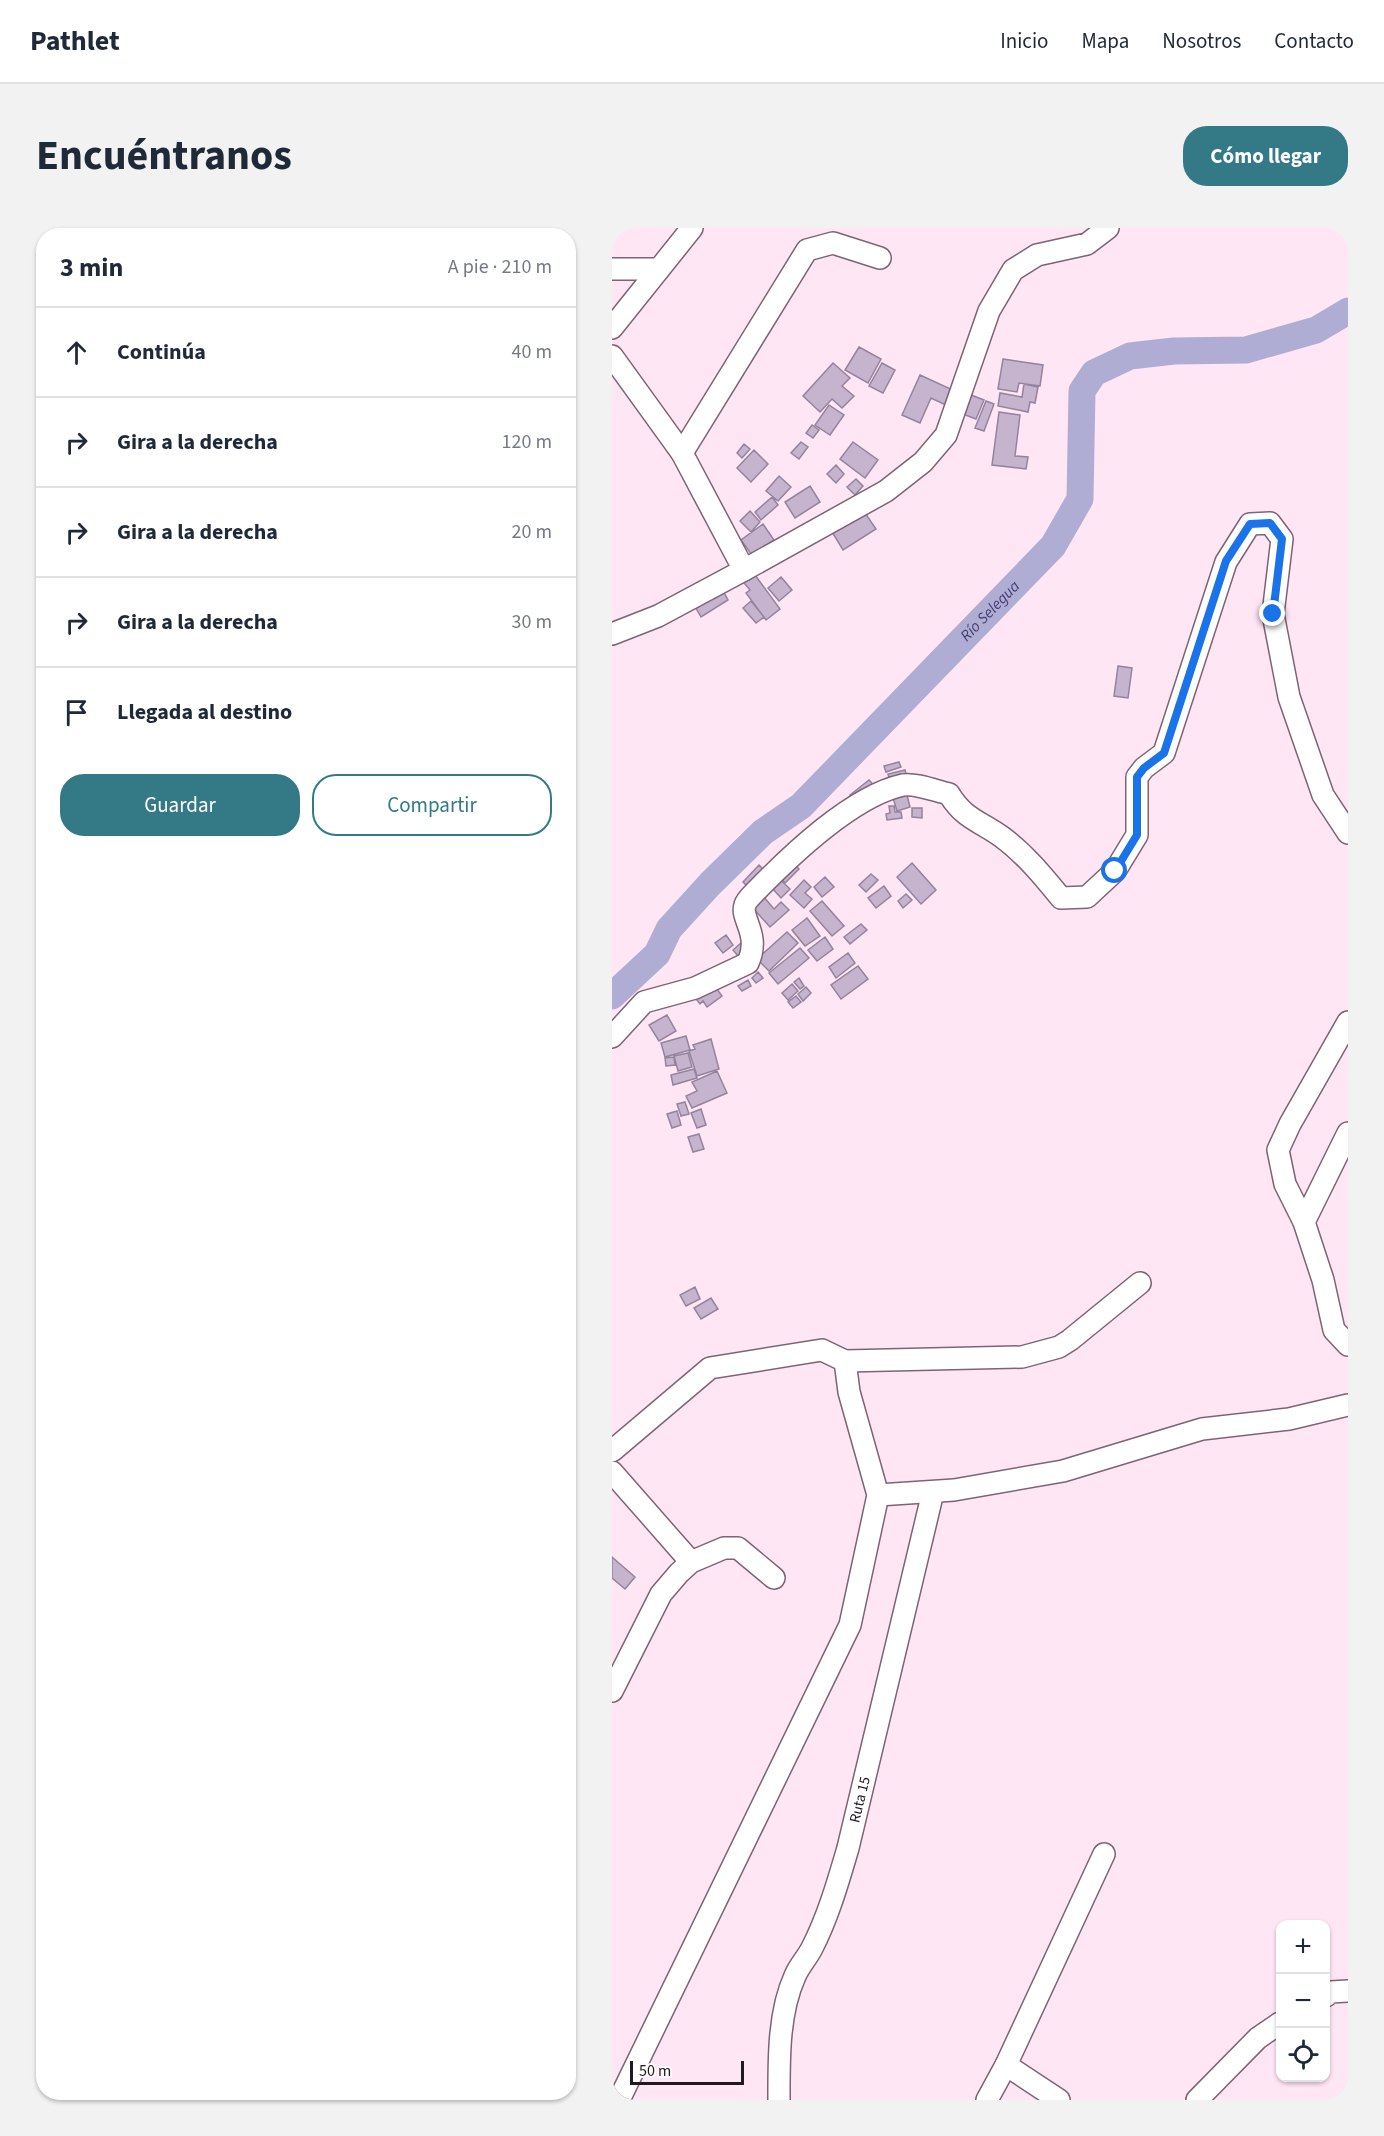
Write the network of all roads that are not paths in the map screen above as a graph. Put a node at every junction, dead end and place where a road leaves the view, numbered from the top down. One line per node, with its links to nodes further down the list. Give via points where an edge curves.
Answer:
1 (692, 228): 6 (street)
2 (1108, 228): 3 (street, via 1087,244)
3 (1072, 237): 10 (street, via 1013,270 989,310 946,435 923,462 886,491)
4 (880, 258): 9 (street, via 833,243 807,250)
5 (612, 269): 6 (street)
6 (659, 269): 7 (street)
7 (612, 328)
8 (612, 356): 9 (street)
9 (682, 453): 10 (street)
10 (744, 570): 11 (street, via 658,616)
11 (612, 634)
12 (1348, 833): 14 (street, via 1323,795 1289,697 1273,614 1282,539 1270,523 1250,524 1226,561 1164,753 1137,777 1137,835 1115,871 1087,897 1061,898 1036,867 1003,838 960,811 949,794 906,785 884,792 828,823 754,893 745,904 744,913 753,936 748,963 695,988 644,1002)
13 (1348, 1022): 16 (street, via 1278,1150 1285,1184)
14 (612, 1037)
15 (1348, 1133): 16 (street)
16 (1304, 1222): 18 (street, via 1334,1330)
17 (1140, 1283): 19 (street, via 1059,1347 1022,1357)
18 (1348, 1345)
19 (845, 1361): 21 (street, via 822,1350 710,1368); 24 (street, via 849,1392)
20 (1348, 1405): 23 (street, via 1289,1419 1202,1430 1063,1471)
21 (612, 1450)
22 (612, 1472): 25 (street)
23 (933, 1492): 24 (street); 34 (street, Ruta 15, via 834,1898 812,1949 794,1976 778,2046)
24 (878, 1495): 33 (street, via 850,1625)
25 (691, 1562): 26 (street, via 724,1548 738,1548); 27 (street, via 661,1594)
26 (774, 1578)
27 (612, 1691)
28 (1104, 1854): 32 (street)
29 (1348, 1991): 30 (street)
30 (1330, 1993)
31 (1276, 2027): 37 (street, via 1258,2038)
32 (1006, 2065): 35 (street); 36 (street)
33 (619, 2100)
34 (779, 2100)
35 (987, 2100)
36 (1059, 2100)
37 (1197, 2100)

